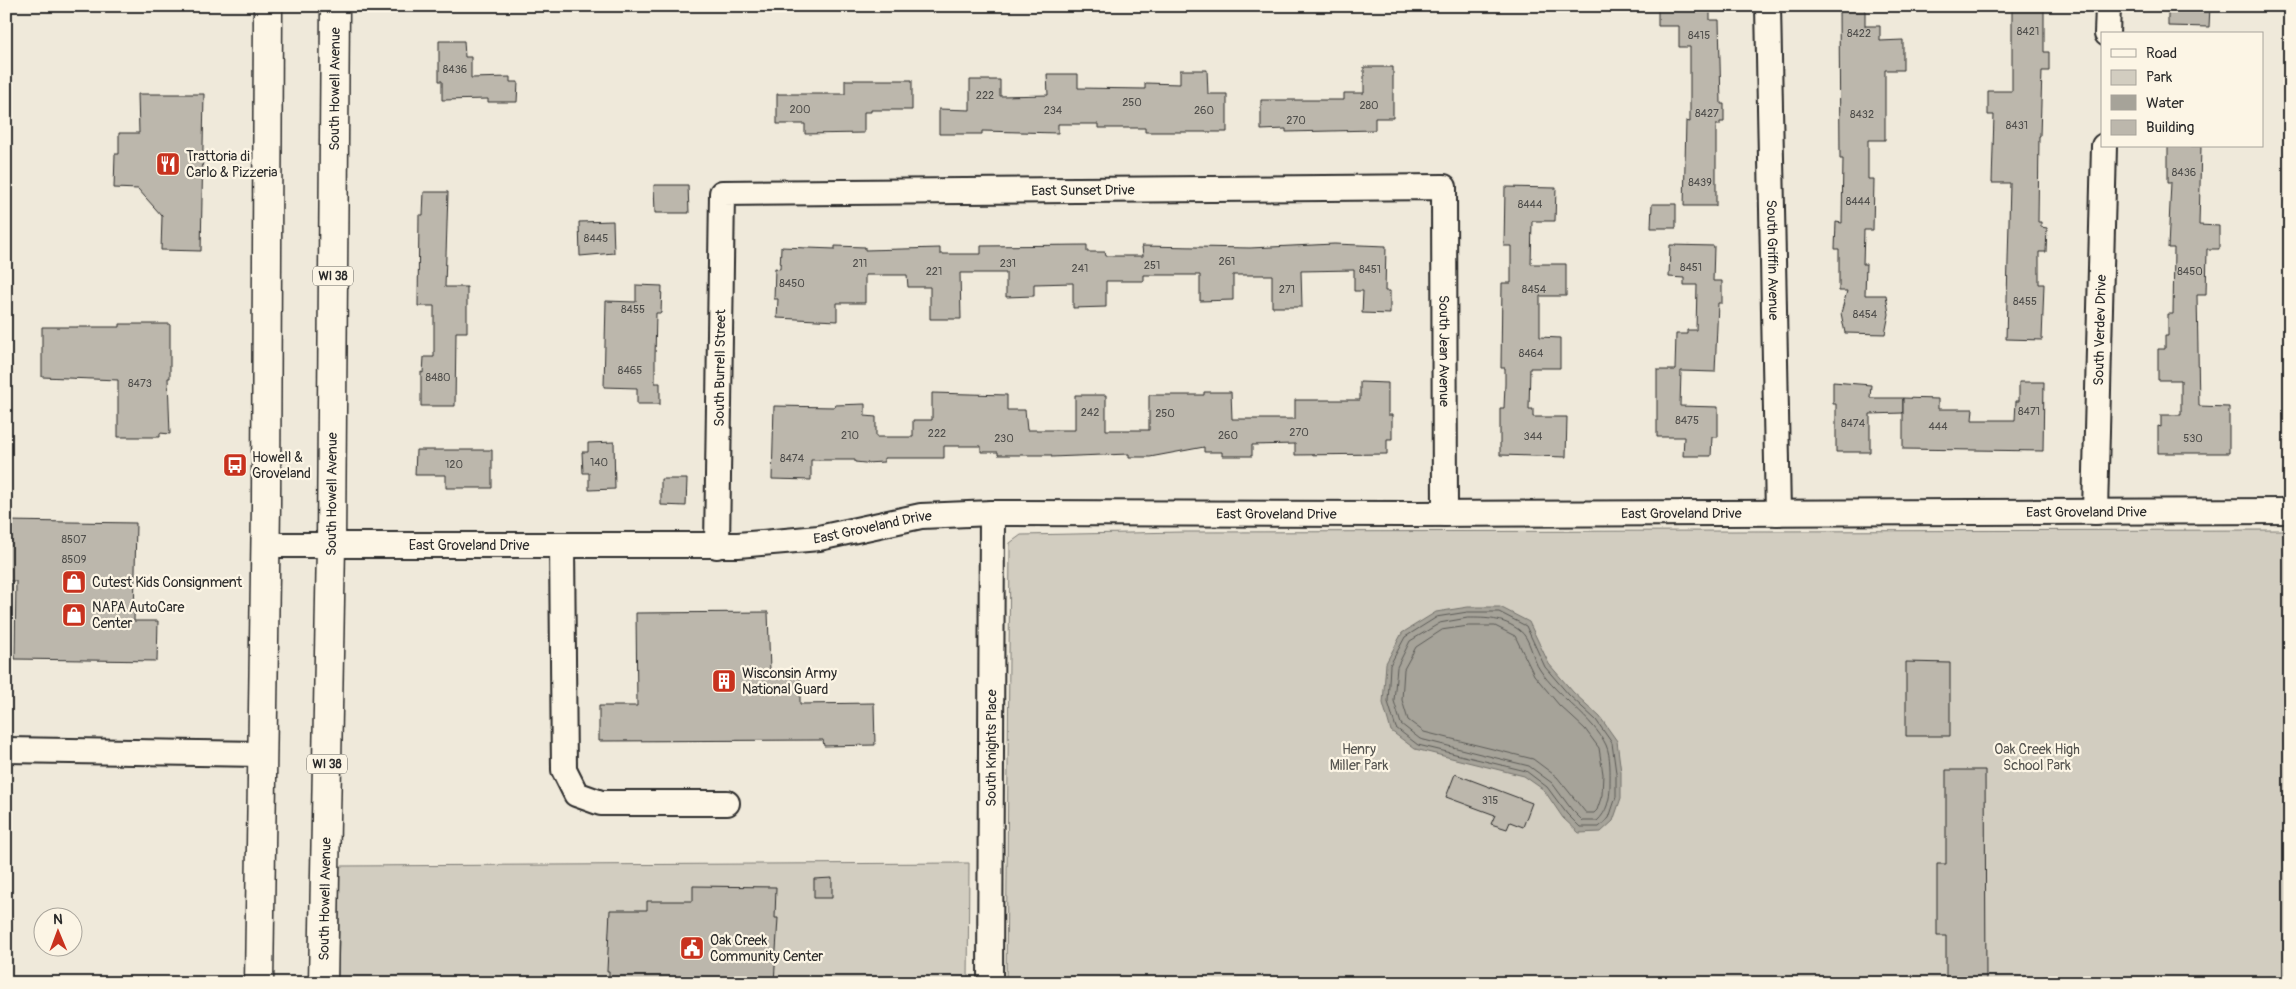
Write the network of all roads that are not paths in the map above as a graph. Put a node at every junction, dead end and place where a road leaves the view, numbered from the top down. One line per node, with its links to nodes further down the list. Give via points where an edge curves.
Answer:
1 (268, 6): 14 (main road)
2 (335, 6): 15 (main road, South Howell Avenue / WI 38)
3 (1768, 6): 12 (street, South Griffin Avenue)
4 (2108, 6): 5 (street)
5 (2107, 32)
6 (2104, 148): 10 (street, South Verdev Drive)
7 (1444, 187): 8 (street, East Sunset Drive); 13 (street, South Jean Avenue)
8 (722, 192): 17 (street, South Burrell Street)
9 (2290, 511): 10 (street, East Groveland Drive)
10 (2095, 512): 12 (street, East Groveland Drive)
11 (992, 513): 13 (street, East Groveland Drive); 17 (street, East Groveland Drive, via 936,514 819,538); 23 (street, South Knights Place)
12 (1778, 513): 13 (street, East Groveland Drive)
13 (1445, 514)
14 (264, 545): 15 (street, East Groveland Drive); 19 (main road)
15 (331, 545): 16 (street, East Groveland Drive); 22 (main road, South Howell Avenue / WI 38)
16 (562, 545): 17 (street, East Groveland Drive); 20 (street, via 564,770 576,794 601,803)
17 (717, 546)
18 (6, 750): 19 (street)
19 (262, 754): 21 (main road)
20 (727, 802)
21 (258, 983)
22 (323, 983)
23 (990, 983)

